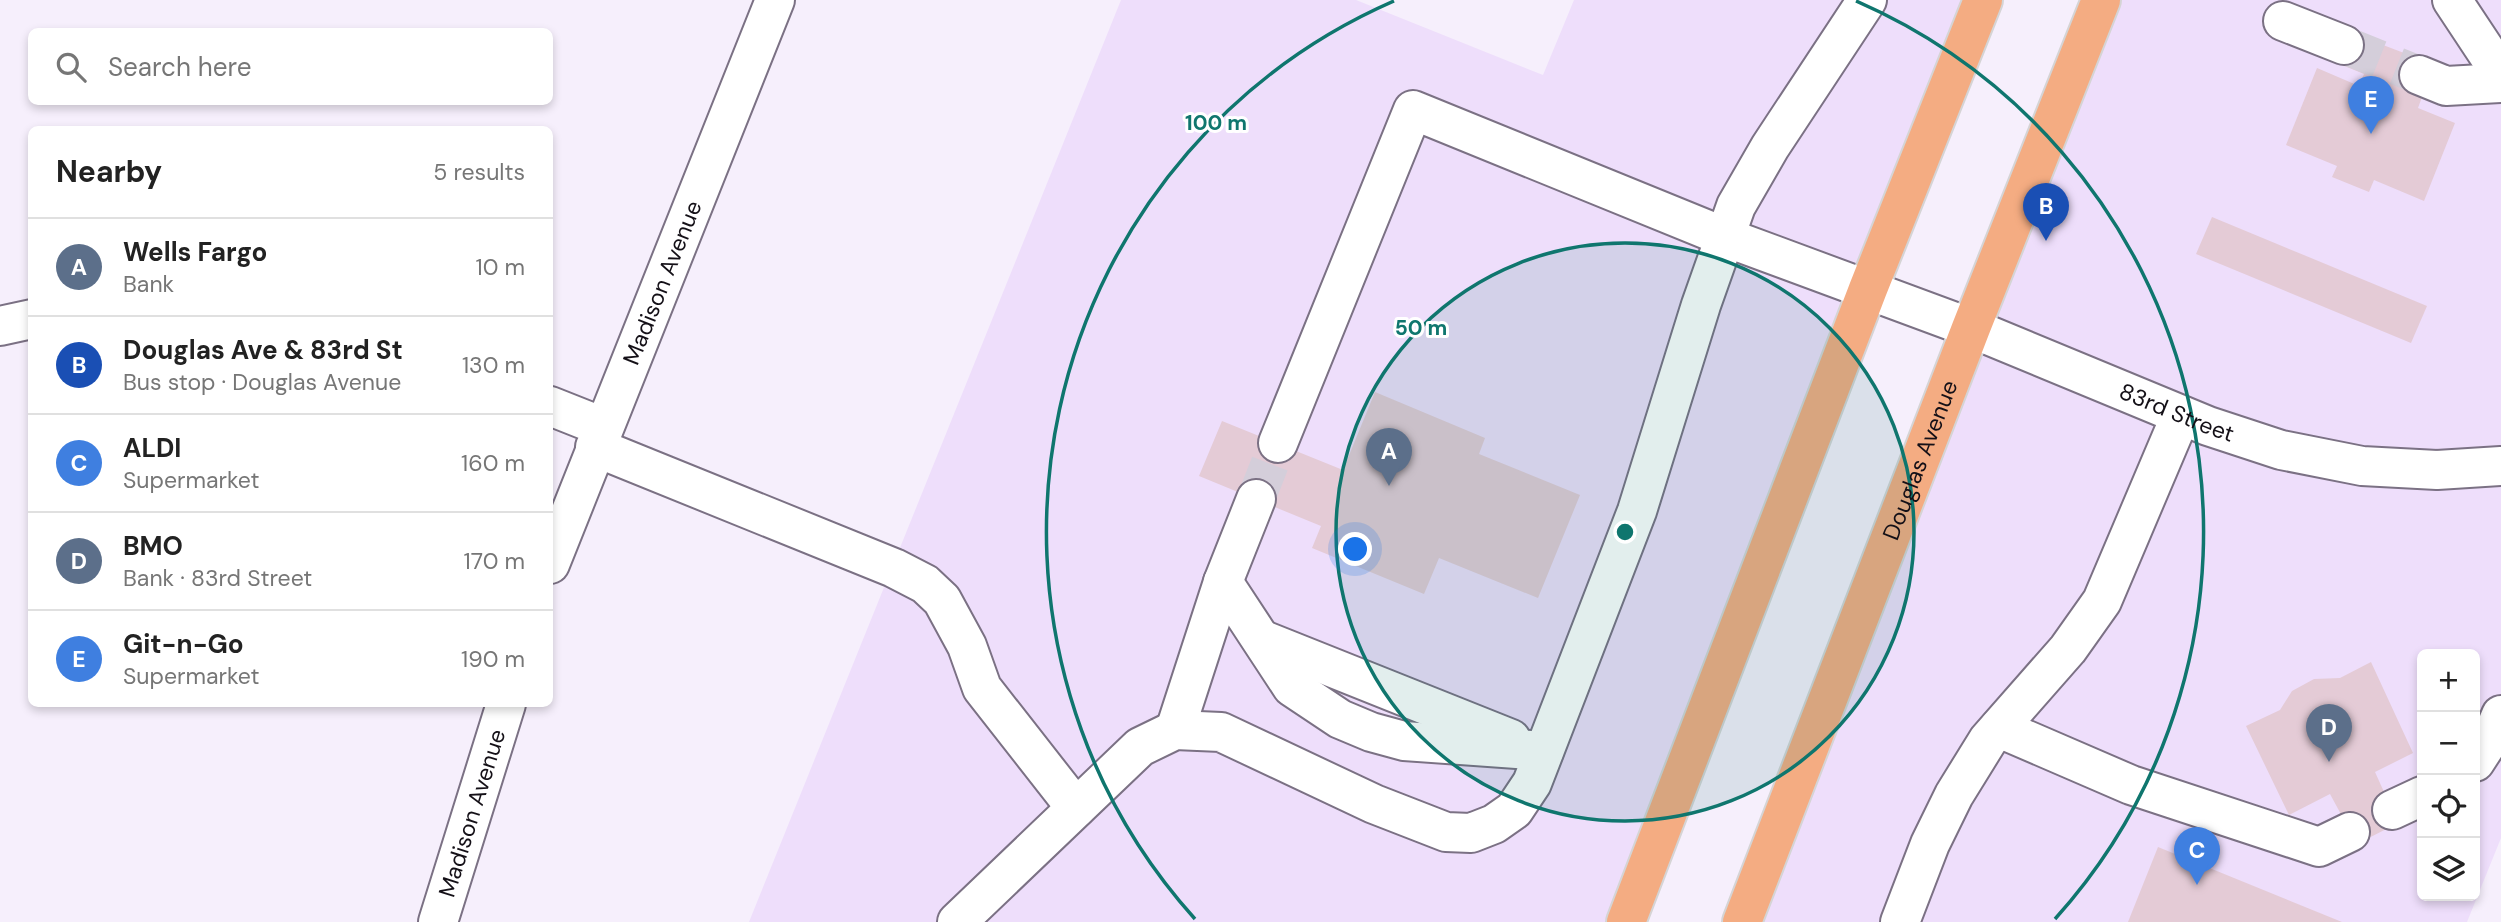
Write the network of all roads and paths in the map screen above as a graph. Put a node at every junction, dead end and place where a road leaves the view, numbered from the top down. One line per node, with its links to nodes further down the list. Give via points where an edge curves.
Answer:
1 (775, 0): 18 (street, Madison Avenue)
2 (1867, 0): 11 (street, via 1770,147 1736,206)
3 (1983, 0): 12 (main road)
4 (2101, 0): 15 (main road, Douglas Avenue)
5 (2452, 0): 8 (street)
6 (2283, 21): 7 (street)
7 (2344, 46)
8 (2501, 74)
9 (2419, 75): 10 (street, via 2446,86)
10 (2501, 83)
11 (1725, 236): 12 (street, 83rd Street); 19 (street, 83rd Street, via 1413,110); 28 (street, via 1637,511)
12 (1868, 289): 15 (street, 83rd Street); 34 (main road)
13 (28, 320): 14 (street)
14 (0, 326)
15 (1971, 328): 17 (street, 83rd Street); 35 (main road, Douglas Avenue)
16 (553, 408): 18 (street)
17 (2181, 415): 20 (street, 83rd Street, via 2281,450 2362,466 2437,470); 26 (street, via 2102,601 2068,649)
18 (599, 437): 22 (street, Madison Avenue); 30 (street, via 925,584 942,600 967,646 982,688)
19 (1279, 443)
20 (2501, 466)
21 (1256, 499): 23 (street)
22 (553, 556)
23 (1223, 582): 27 (street); 28 (street, via 1292,687 1340,719 1404,741)
24 (505, 707): 32 (street, Madison Avenue)
25 (2501, 715): 29 (street)
26 (1999, 728): 31 (street, via 2131,785 2319,847); 36 (street, via 1954,795)
27 (1175, 730): 28 (street, via 1221,732 1374,804 1446,832 1471,832 1514,810 1532,783); 30 (street, via 1140,747)
28 (1544, 751)
29 (2480, 756)
30 (1076, 808): 33 (street)
31 (2350, 832)
32 (438, 922)
33 (957, 922)
34 (1626, 922)
35 (1742, 922)
36 (1900, 922)

